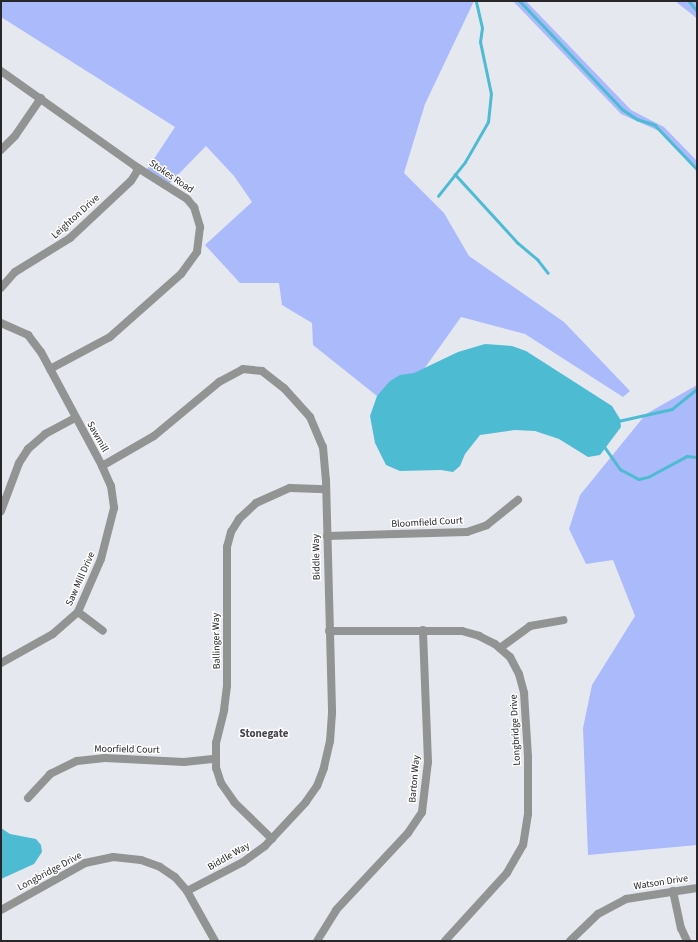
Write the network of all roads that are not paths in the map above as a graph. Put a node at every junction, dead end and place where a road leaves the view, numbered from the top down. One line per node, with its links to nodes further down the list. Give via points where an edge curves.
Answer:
1 (1, 71): 2 (street, Stokes Road)
2 (41, 98): 3 (street, via 15,136); 4 (street, Stokes Road)
3 (1, 150)
4 (139, 168): 5 (street, Leighton Drive, via 131,181 70,238 15,272); 7 (street, Stokes Road, via 191,203 200,227 197,252 181,274 110,337)
5 (1, 288)
6 (1, 323): 7 (street, via 28,336)
7 (50, 369): 8 (street)
8 (75, 418): 9 (street, Sawmill); 12 (street, via 45,434 28,449 19,463)
9 (102, 466): 10 (street, Biddle Way, via 154,436 227,376 243,369 253,369 270,376 284,388 315,426 325,458); 14 (street, Saw Mill Drive, via 113,497 113,518 99,565)
10 (326, 489): 13 (street, Biddle Way); 21 (street, Ballinger Way, via 297,487 270,495 250,508 231,532 226,555 226,702)
11 (518, 500): 13 (street, Bloomfield Court, via 487,525 466,532)
12 (1, 511)
13 (327, 536): 18 (street, Biddle Way)
14 (78, 612): 17 (street); 20 (street, Saw Mill Drive, via 53,634)
15 (564, 620): 19 (street, via 530,626)
16 (423, 630): 18 (street, Longbridge Drive); 19 (street, Longbridge Drive, via 470,633 488,639); 29 (street, Barton Way, via 428,762 422,812 408,833 336,910)
17 (103, 631)
18 (329, 631): 23 (street, Biddle Way, via 332,713 329,750 321,777 312,794)
19 (500, 648): 30 (street, Longbridge Drive, via 515,665 524,693 528,757 525,834 514,864)
20 (1, 663)
21 (215, 759): 22 (street, Moorfield Court, via 184,762 112,758 84,760 56,770); 23 (street, Ballinger Way, via 218,776 225,790)
22 (28, 798)
23 (272, 839): 25 (street, Biddle Way, via 243,862)
24 (697, 888): 26 (street, Watson Drive)
25 (187, 890): 27 (street, Longbridge Drive, via 160,867 141,860 113,857 85,863); 28 (street, Longbridge Drive)
26 (673, 891): 31 (street, Watson Drive, via 646,894 616,903 598,914); 32 (street, via 681,928)
27 (1, 910)
28 (215, 941)
29 (317, 941)
30 (445, 941)
31 (570, 941)
32 (687, 941)

